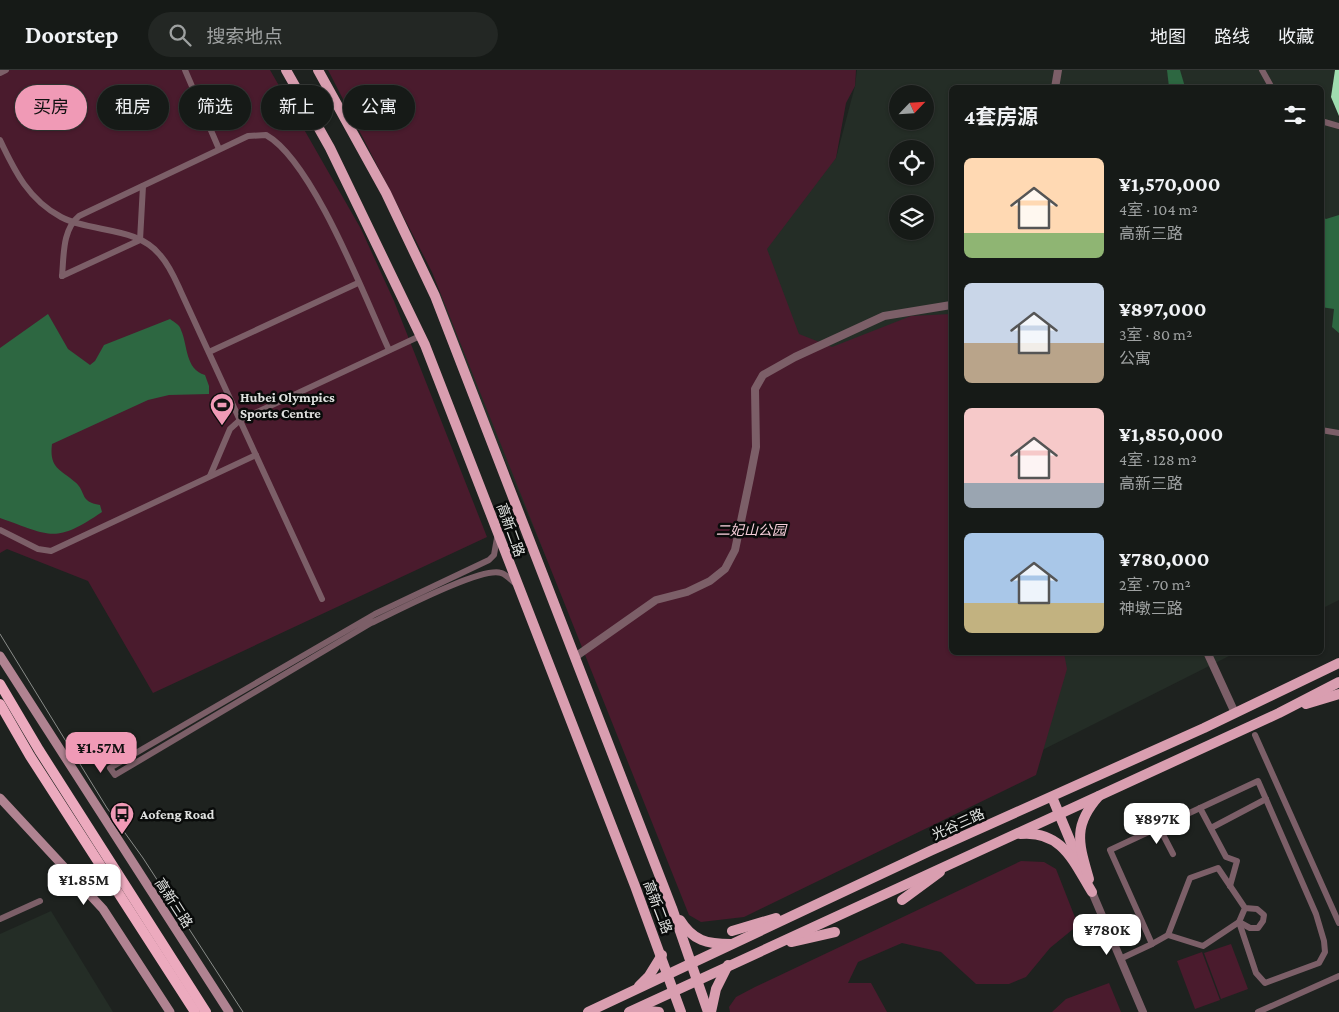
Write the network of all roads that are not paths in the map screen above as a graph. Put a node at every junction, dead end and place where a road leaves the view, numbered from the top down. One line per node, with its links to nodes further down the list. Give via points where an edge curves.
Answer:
1 (6, 70): 7 (street)
2 (186, 70): 13 (street)
3 (286, 70): 19 (main road, 高新二路, via 334,156)
4 (318, 70): 33 (main road, 高新二路, via 386,193 435,296)
5 (1058, 70): 8 (street)
6 (1262, 70): 9 (street)
7 (0, 73)
8 (1056, 85)
9 (1270, 85)
10 (1324, 122): 11 (street)
11 (1339, 126)
12 (0, 140): 15 (street, via 25,188 49,210)
13 (220, 149): 14 (street); 17 (street, via 257,134 266,135 279,144 319,200)
14 (143, 186): 15 (street); 16 (street)
15 (72, 222): 16 (street); 16 (street, via 64,247 62,276)
16 (140, 240): 21 (street, via 160,253 172,271)
17 (358, 282): 20 (street); 21 (street)
18 (949, 304): 33 (street, via 884,316 763,375 755,389 756,447 750,478 735,550 725,569 687,592 656,600)
19 (420, 336): 20 (street); 28 (main road, 高新二路)
20 (389, 350): 22 (street)
21 (209, 352): 22 (street)
22 (240, 420): 25 (street); 26 (street, via 230,429)
23 (1324, 430): 24 (street)
24 (1339, 433)
25 (256, 455): 26 (street); 30 (street)
26 (210, 476): 27 (street, via 51,551 38,549)
27 (0, 530)
28 (497, 532): 29 (main road, 高新二路); 29 (street, via 494,555 489,560 375,614 110,768 115,775 371,623 412,604 482,573 501,573)
29 (516, 584): 69 (main road, 高新二路)
30 (322, 599)
31 (1208, 655): 39 (street)
32 (0, 656): 82 (main road, 高新三路)
33 (575, 657): 57 (main road, 高新二路)
34 (1337, 663): 39 (main road, 光谷三路)
35 (1339, 682): 40 (main road)
36 (0, 684): 81 (highway, via 44,759)
37 (1339, 694): 40 (main road)
38 (0, 704): 80 (highway)
39 (1235, 713): 43 (main road, 光谷三路)
40 (1279, 713): 42 (main road)
41 (1254, 735): 62 (street)
42 (1102, 793): 47 (main road); 54 (main road, via 1087,812 1079,842)
43 (1052, 797): 47 (main road); 59 (main road, 光谷三路)
44 (0, 798): 79 (main road, via 103,909)
45 (1266, 799): 46 (street, via 1258,781); 49 (street); 61 (street, via 1316,914 1325,952 1319,963 1265,983 1256,973)
46 (1200, 808): 48 (street); 49 (street)
47 (1059, 812): 50 (main road); 54 (main road)
48 (1159, 827): 51 (street); 67 (street, via 1110,850)
49 (1211, 828): 53 (street, via 1226,857 1237,861)
50 (1010, 835): 52 (main road); 54 (main road, via 1033,833 1047,836 1062,846)
51 (1173, 854)
52 (956, 860): 55 (main road); 68 (main road)
53 (1230, 886): 58 (street); 65 (street, via 1218,868 1190,878)
54 (1092, 892): 70 (street)
55 (902, 900)
56 (40, 901): 60 (street)
57 (672, 908): 66 (main road, via 694,938 707,944); 71 (main road, 高新二路)
58 (1245, 908): 61 (street); 61 (street, via 1257,909 1264,915 1263,921 1258,928)
59 (805, 910): 63 (main road); 66 (main road, 光谷三路)
60 (0, 919)
61 (1239, 922): 65 (street, via 1203,946)
62 (1339, 922)
63 (732, 931)
64 (835, 932): 68 (main road)
65 (1168, 935): 67 (street)
66 (734, 944): 71 (main road, 光谷三路)
67 (1152, 944): 70 (street)
68 (770, 946): 72 (main road)
69 (662, 955): 73 (main road, 高新二路); 76 (main road, via 649,976)
70 (1120, 958): 87 (street)
71 (691, 965): 73 (main road, 光谷三路); 75 (main road, 高新二路)
72 (728, 966): 75 (main road); 86 (main road)
73 (670, 976): 76 (main road, 光谷三路); 77 (main road, 高新二路)
74 (1339, 976): 88 (street)
75 (697, 979): 77 (main road); 86 (main road, 高新二路)
76 (635, 990): 83 (main road, 光谷三路)
77 (675, 991): 78 (main road); 85 (main road, 高新二路)
78 (631, 1011): 84 (main road)
79 (170, 1012)
80 (195, 1012)
81 (206, 1012)
82 (229, 1012)
83 (588, 1012)
84 (659, 1012)
85 (681, 1012)
86 (709, 1012)
87 (1143, 1012)
88 (1258, 1012)

